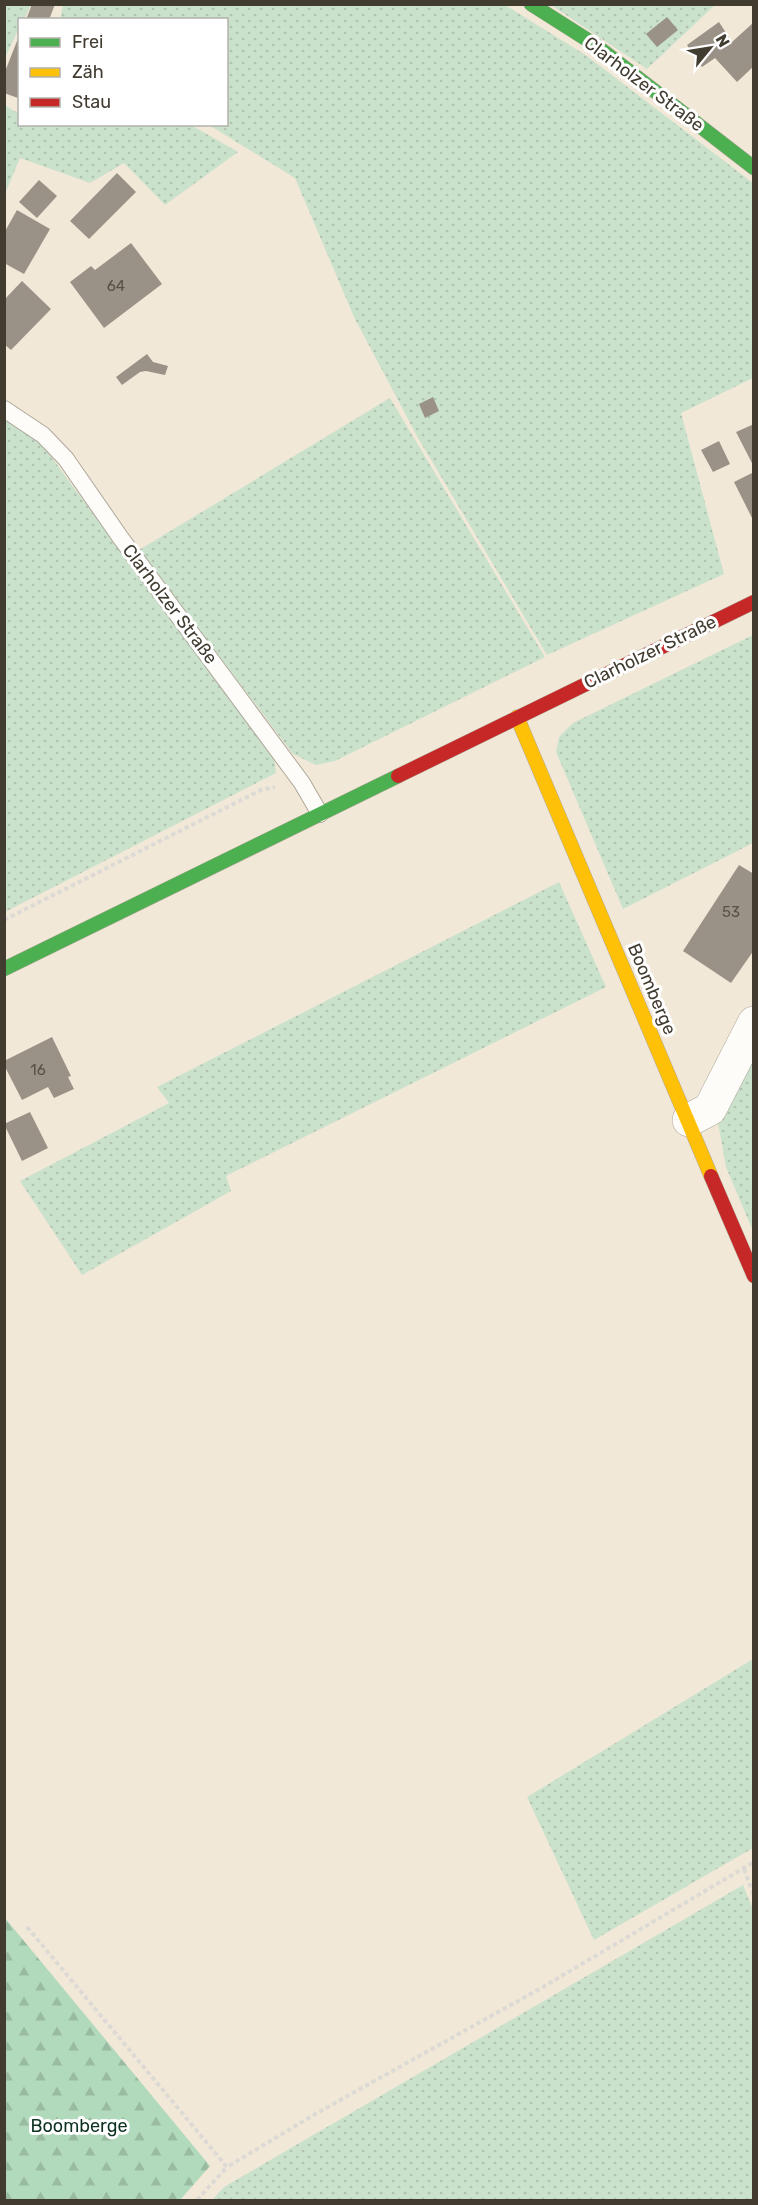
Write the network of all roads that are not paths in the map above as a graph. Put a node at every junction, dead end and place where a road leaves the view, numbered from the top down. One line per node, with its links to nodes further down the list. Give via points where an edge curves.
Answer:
1 (531, 4): 2 (street, Clarholzer Straße, via 594,44)
2 (753, 168)
3 (4, 409): 6 (lane, Clarholzer Straße, via 43,435 66,459 303,783)
4 (753, 602): 5 (street, Clarholzer Straße)
5 (517, 717): 6 (street, Clarholzer Straße); 9 (street, Boomberge)
6 (321, 814): 7 (street, Clarholzer Straße)
7 (4, 969)
8 (753, 1023): 9 (street, via 710,1109)
9 (689, 1120): 10 (street, Boomberge)
10 (753, 1276)

